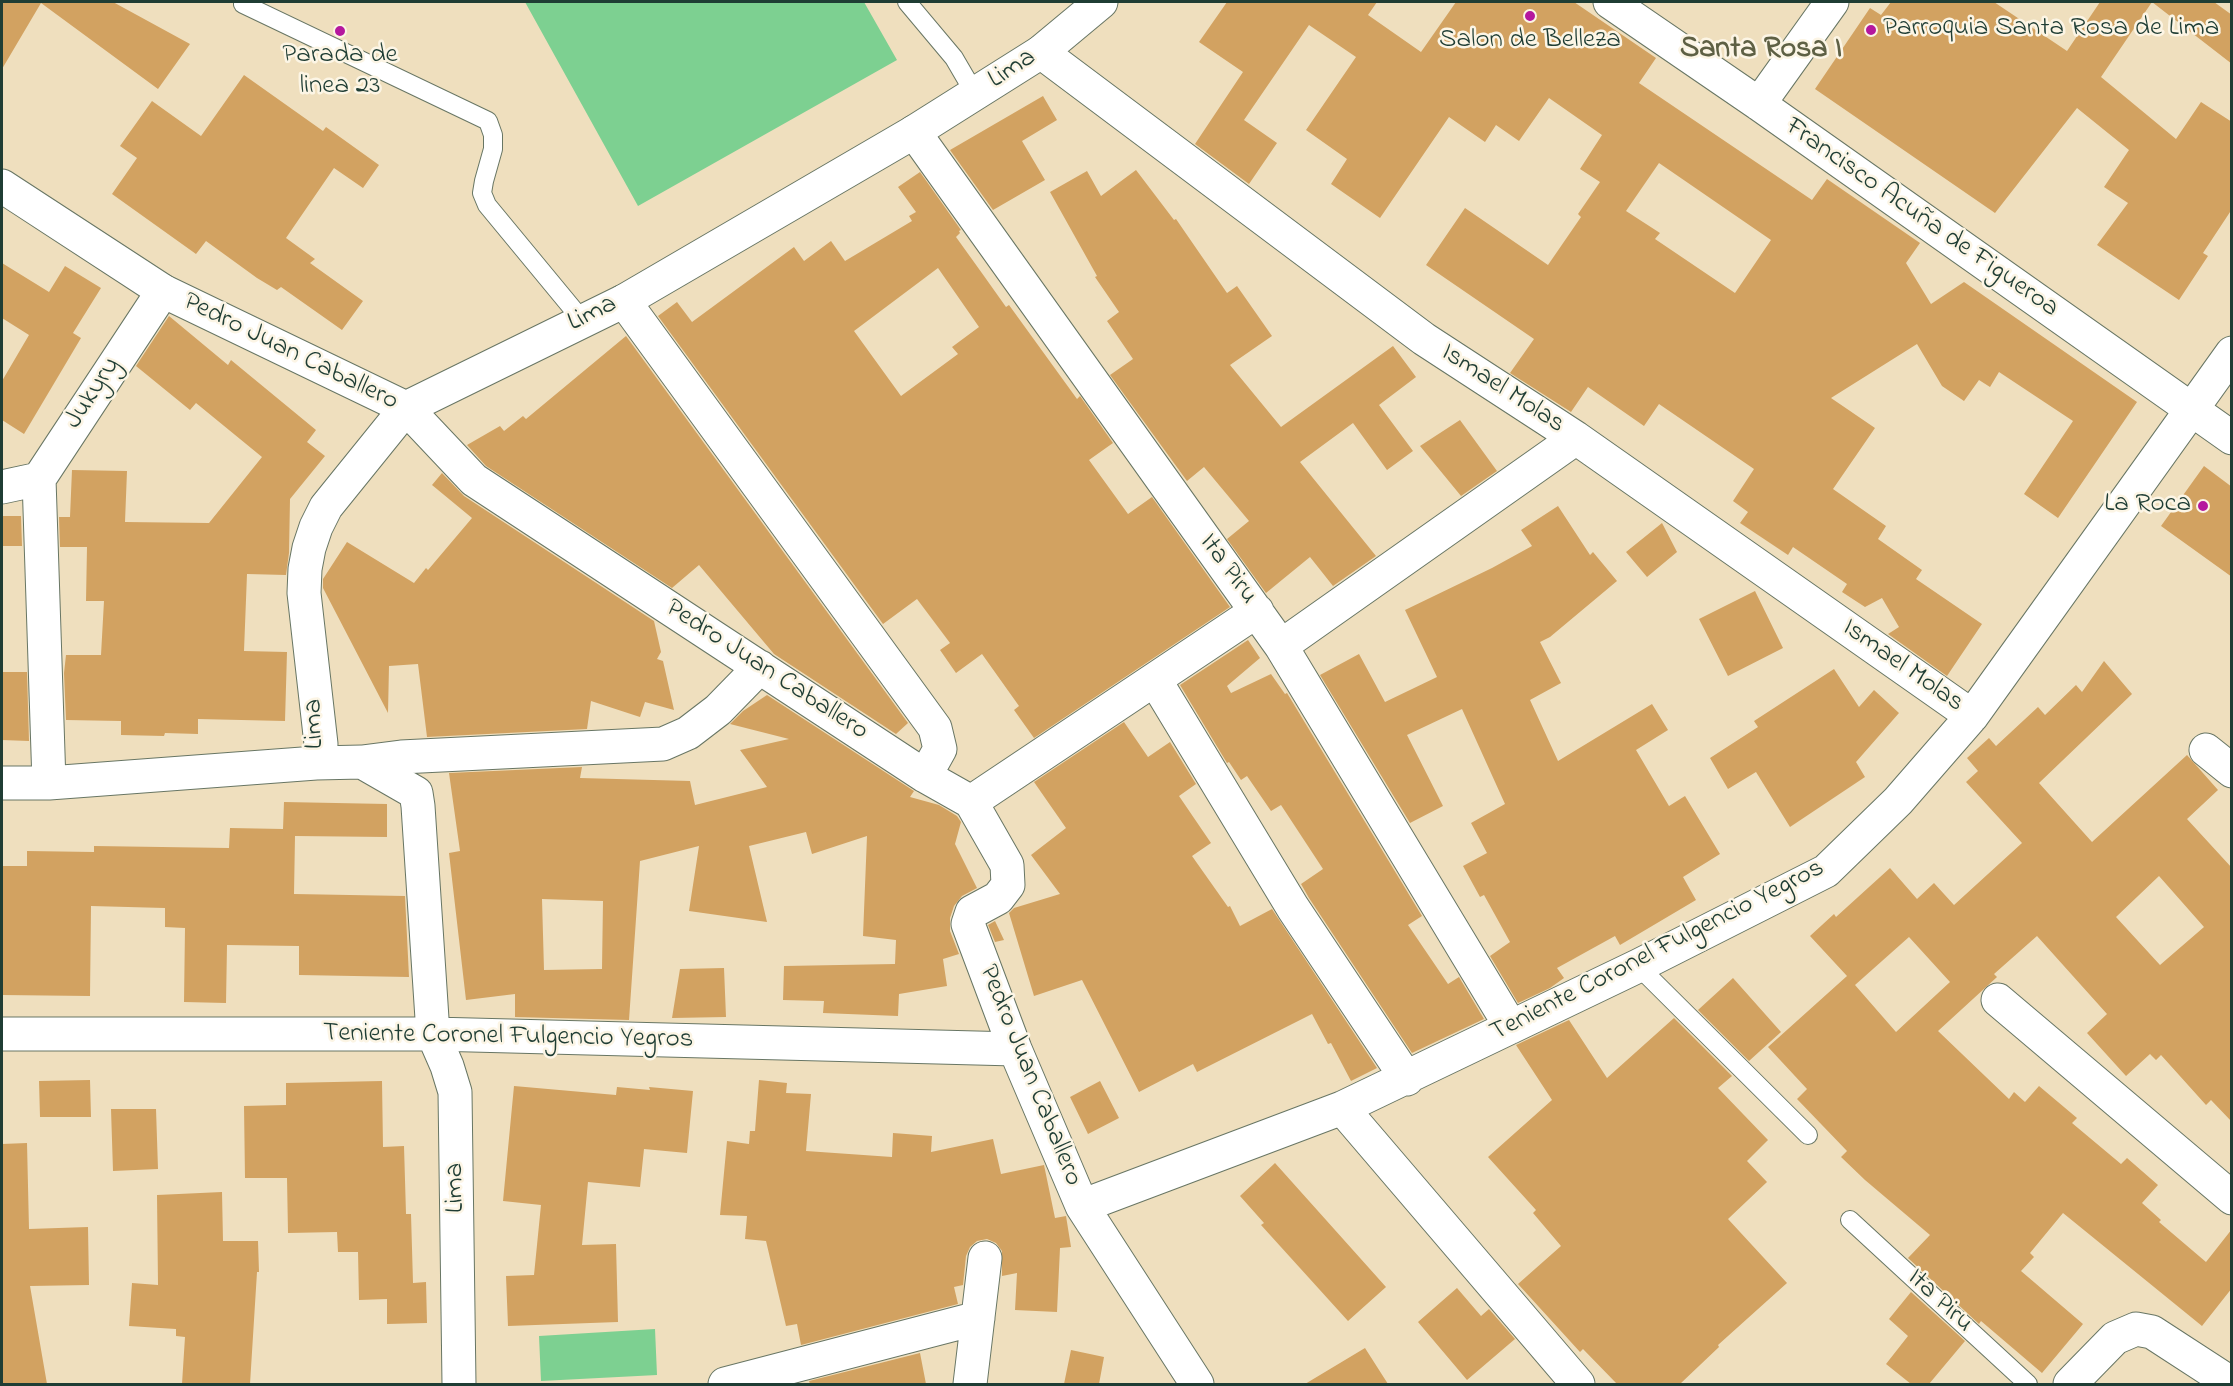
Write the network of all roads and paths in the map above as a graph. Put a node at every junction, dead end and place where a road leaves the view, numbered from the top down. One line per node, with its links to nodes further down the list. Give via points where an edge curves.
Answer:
1 (907, 2): 7 (lane, via 954,58)
2 (1101, 2): 6 (street, Lima)
3 (1610, 2): 8 (street, Francisco Acuña de Figueroa)
4 (1832, 2): 8 (street)
5 (243, 4): 13 (lane, via 488,121 493,149 482,193 487,205)
6 (1041, 52): 7 (street, Lima); 17 (street, Ismael Molas, via 1424,339)
7 (975, 94): 9 (street, Lima)
8 (1759, 104): 16 (street, Francisco Acuña de Figueroa)
9 (914, 132): 12 (street, Lima); 20 (street, Ita Piru)
10 (2, 186): 11 (street, Pedro Juan Caballero)
11 (163, 291): 15 (street, Pedro Juan Caballero); 19 (street, Jukyry)
12 (624, 301): 13 (street, Lima); 29 (street, via 935,728 940,749)
13 (582, 320): 15 (street, Lima)
14 (2232, 353): 16 (street, Teniente Coronel Fulgencio Yegros)
15 (406, 408): 22 (street, Pedro Juan Caballero, via 474,480); 27 (street, Lima, via 326,507 309,548 304,593 321,744)
16 (2192, 410): 18 (street, Francisco Acuña de Figueroa); 24 (street, Teniente Coronel Fulgencio Yegros)
17 (1576, 438): 21 (street); 24 (street, Ismael Molas)
18 (2232, 438)
19 (19, 484): 31 (street)
20 (1257, 611): 21 (street, Ita Piru); 23 (street)
21 (1281, 646): 35 (street, Ita Piru)
22 (760, 667): 26 (street, via 718,710 688,733 663,744); 29 (street, Pedro Juan Caballero)
23 (1155, 680): 32 (street); 39 (street, via 1293,908)
24 (1972, 716): 33 (street, Teniente Coronel Fulgencio Yegros, via 1898,801 1826,871)
25 (2206, 750): 28 (street)
26 (362, 762): 27 (street); 37 (street, Lima, via 416,793)
27 (316, 763): 31 (street)
28 (2232, 771)
29 (925, 776): 32 (street, Pedro Juan Caballero)
30 (2, 783): 31 (street)
31 (49, 783)
32 (971, 802): 38 (street, Pedro Juan Caballero, via 1007,865 1008,885 998,898 972,912 968,924)
33 (1638, 966): 35 (street, Teniente Coronel Fulgencio Yegros); 41 (lane)
34 (1998, 1000): 42 (street)
35 (1511, 1027): 39 (street, Teniente Coronel Fulgencio Yegros)
36 (2, 1034): 37 (street, Teniente Coronel Fulgencio Yegros)
37 (432, 1034): 38 (street, Teniente Coronel Fulgencio Yegros); 48 (street, Lima, via 447,1065 454,1092)
38 (1015, 1049): 43 (street, Pedro Juan Caballero)
39 (1407, 1078): 40 (street, Teniente Coronel Fulgencio Yegros)
40 (1342, 1108): 43 (street, Teniente Coronel Fulgencio Yegros); 47 (street)
41 (1808, 1135)
42 (2232, 1198)
43 (1082, 1206): 51 (street, Pedro Juan Caballero)
44 (1850, 1220): 52 (lane, Ita Piru)
45 (985, 1258): 46 (street)
46 (978, 1318): 49 (street); 50 (street)
47 (1566, 1380)
48 (459, 1384)
49 (725, 1384)
50 (970, 1384)
51 (1197, 1384)
52 (2028, 1384)
53 (2070, 1384): 54 (street, via 2115,1338 2136,1329 2152,1332)
54 (2232, 1384)

